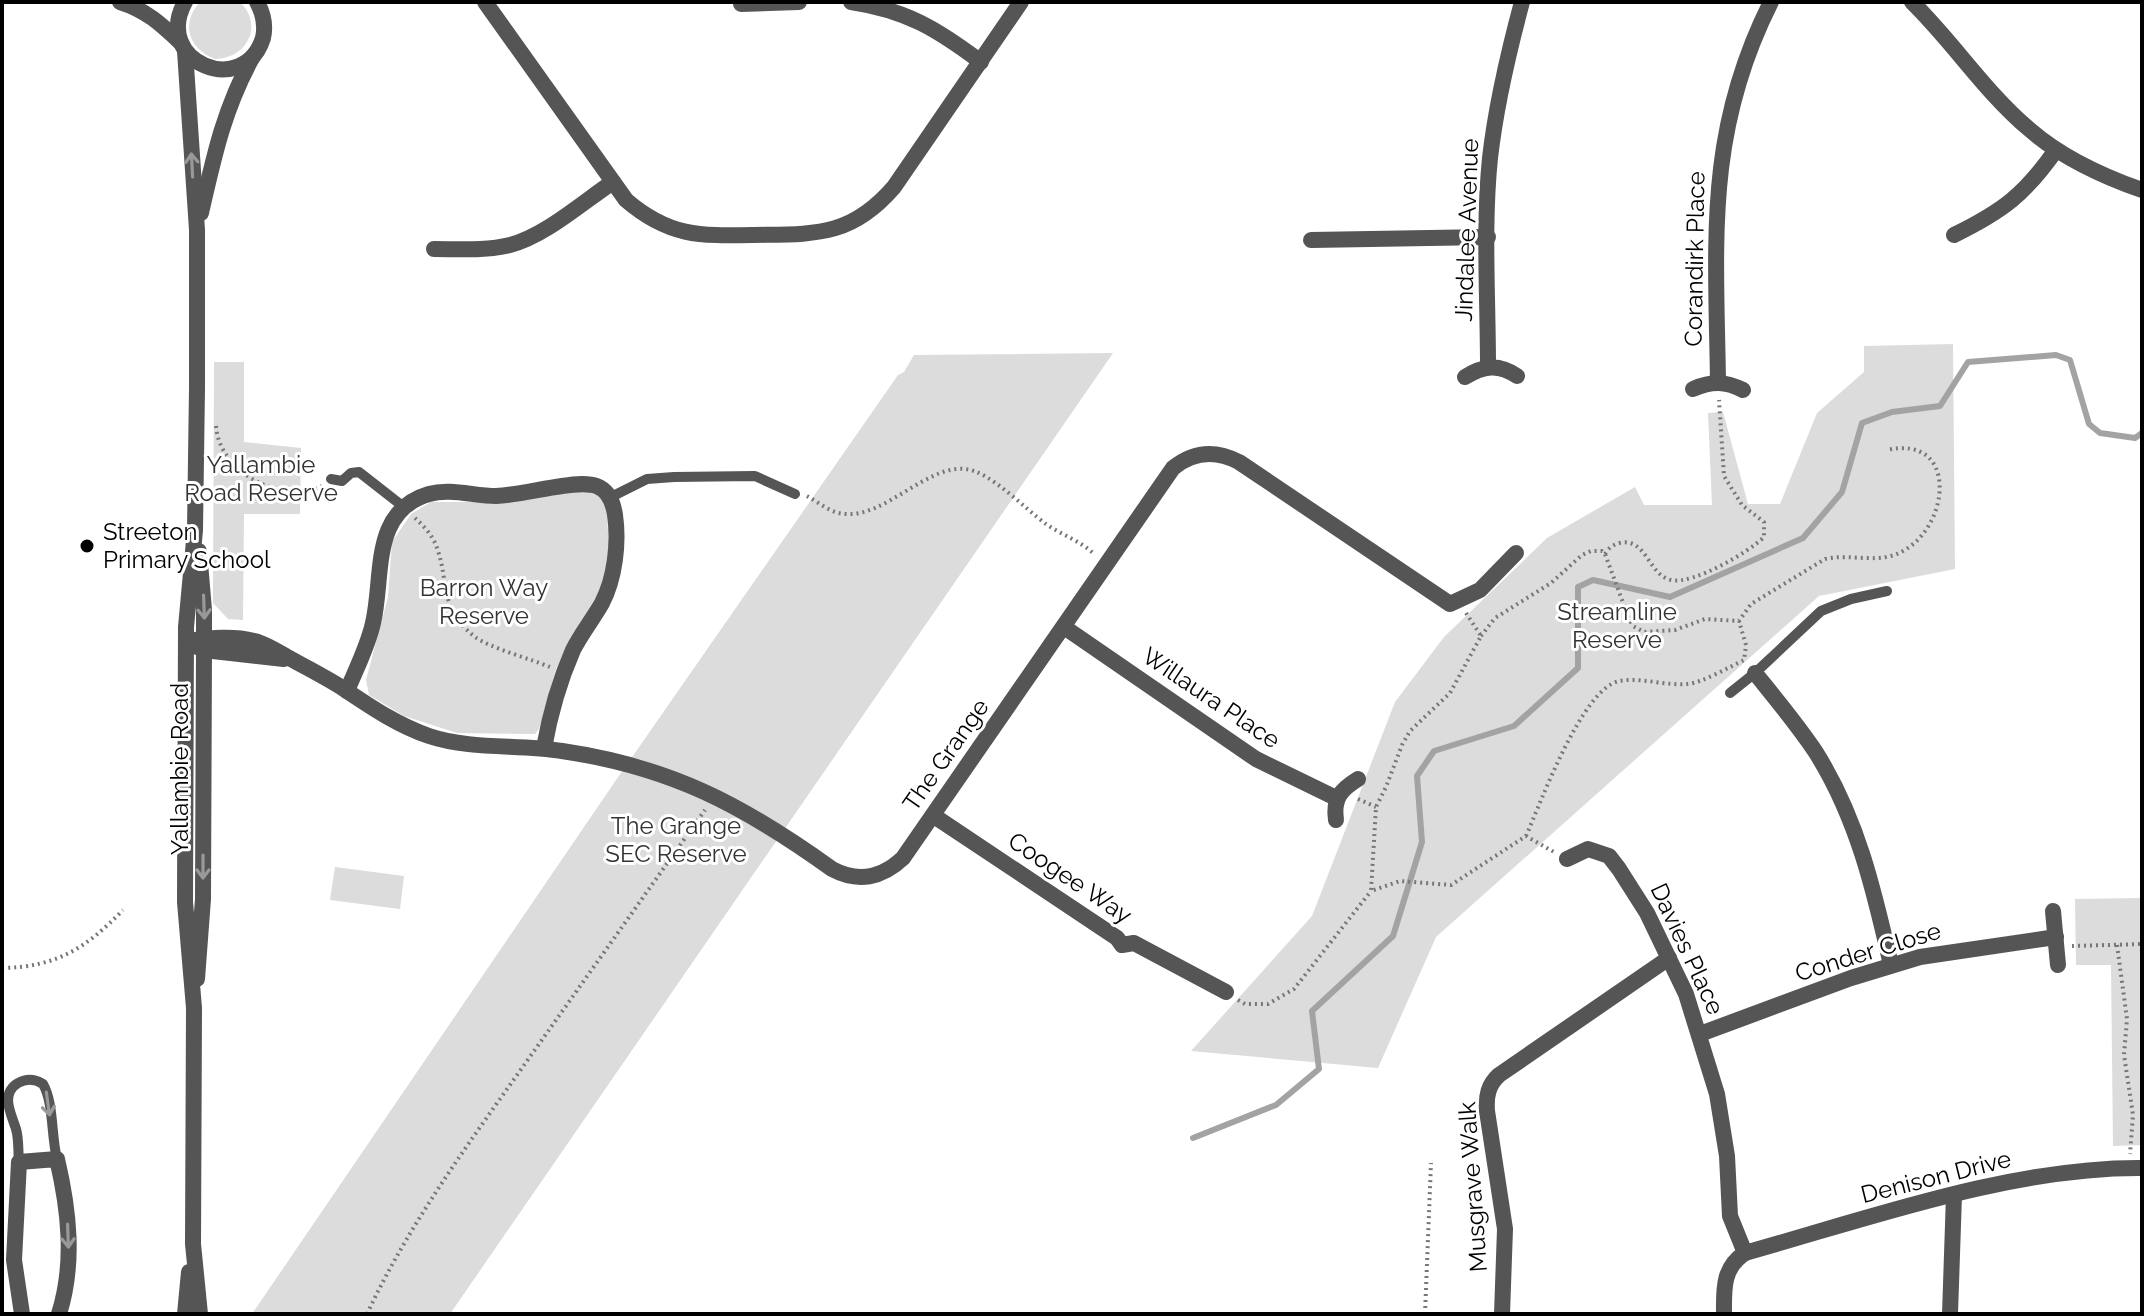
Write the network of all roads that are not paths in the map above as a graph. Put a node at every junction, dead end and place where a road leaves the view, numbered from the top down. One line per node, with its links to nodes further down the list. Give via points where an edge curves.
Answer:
1 (120, 2): 16 (street, via 155,18)
2 (185, 2): 16 (street, Yallambie Road, via 178,21)
3 (257, 2): 14 (street)
4 (276, 2): 14 (street)
5 (485, 2): 20 (street)
6 (799, 2): 13 (street)
7 (851, 2): 18 (street, via 925,23)
8 (1021, 2): 18 (street)
9 (1522, 2): 24 (street, Jindalee Avenue, via 1495,120)
10 (1771, 2): 30 (street, Corandirk Place, via 1739,79 1720,164)
11 (1912, 2): 15 (street)
12 (1920, 2): 15 (street)
13 (741, 4)
14 (264, 19): 17 (street, Yallambie Road)
15 (1936, 26): 19 (street, via 2028,129)
16 (183, 47): 17 (street, via 194,61 218,70); 22 (street, Yallambie Road, one-way to 16)
17 (253, 56): 22 (street, Yallambie Road, via 222,124)
18 (981, 62): 20 (street, via 879,204 830,231 685,234 643,215)
19 (2056, 150): 21 (street); 23 (street, via 2023,193)
20 (613, 182): 26 (street, via 511,245)
21 (2142, 190)
22 (197, 230): 37 (street, Yallambie Road)
23 (1954, 235)
24 (1488, 237): 25 (street); 27 (street, Jindalee Avenue)
25 (1311, 240)
26 (434, 249)
27 (1488, 367): 28 (street); 29 (street)
28 (1517, 376)
29 (1465, 377)
30 (1718, 382): 31 (street, Corandirk Place); 32 (street)
31 (1693, 389)
32 (1743, 390)
33 (331, 479): 36 (lane, via 342,481 359,472)
34 (795, 494): 35 (lane, via 755,476 674,477 647,479)
35 (611, 497): 36 (street, via 586,483 505,495 431,493); 46 (street, via 616,531 609,583 564,671)
36 (405, 508): 44 (street, via 384,540 373,625)
37 (195, 530): 41 (street, Yallambie Road); 42 (street, Yallambie Road, one-way to 42)
38 (1516, 553): 40 (street, The Grange, via 1480,590 1450,604 1239,462 1214,453 1190,456 1173,468)
39 (1887, 591): 43 (lane, via 1821,611)
40 (1064, 627): 48 (street, Willaura Place, via 1256,759); 49 (street, The Grange)
41 (186, 641): 42 (street, The Grange); 58 (street, Yallambie Road, via 185,902)
42 (204, 644): 44 (street, The Grange, via 235,638 257,642); 58 (street, Yallambie Road, one-way to 58, via 203,899)
43 (1755, 673): 45 (lane); 55 (street, via 1815,752 1836,790 1870,874)
44 (347, 691): 46 (street, The Grange, via 386,717 430,736)
45 (1730, 693)
46 (544, 748): 49 (street, The Grange, via 648,768 715,795 832,869 857,878 893,867)
47 (1358, 779): 48 (street)
48 (1336, 798): 50 (street)
49 (934, 816): 57 (street, Coogee Way, via 1122,945 1134,943)
50 (1336, 820)
51 (1567, 859): 54 (street, Davies Place, via 1588,849 1609,856)
52 (2053, 911): 53 (street)
53 (2056, 941): 55 (street, Conder Close, via 1960,949); 56 (street)
54 (1669, 958): 59 (street, Davies Place); 70 (street, Musgrave Walk, via 1490,1086 1487,1111 1505,1229)
55 (1891, 965): 59 (street, Conder Close)
56 (2058, 965)
57 (1226, 992)
58 (194, 1008): 64 (street, Yallambie Road)
59 (1700, 1034): 65 (street, Davies Place, via 1724,1132 1730,1216)
60 (57, 1159): 61 (street); 61 (lane, one-way to 60, via 7,1093 13,1085 30,1080 43,1084 47,1092); 67 (street, one-way to 67, via 70,1239)
61 (19, 1162): 66 (street, via 14,1260)
62 (2135, 1168): 63 (street, Denison Drive, via 2041,1176)
63 (1954, 1195): 65 (street, Denison Drive); 72 (street)
64 (193, 1244): 68 (street, Yallambie Road); 69 (street, Yallambie Road)
65 (1745, 1253): 71 (street, via 1727,1273)
66 (22, 1314)
67 (59, 1314)
68 (185, 1314)
69 (200, 1314)
70 (1502, 1314)
71 (1724, 1314)
72 (1950, 1314)

